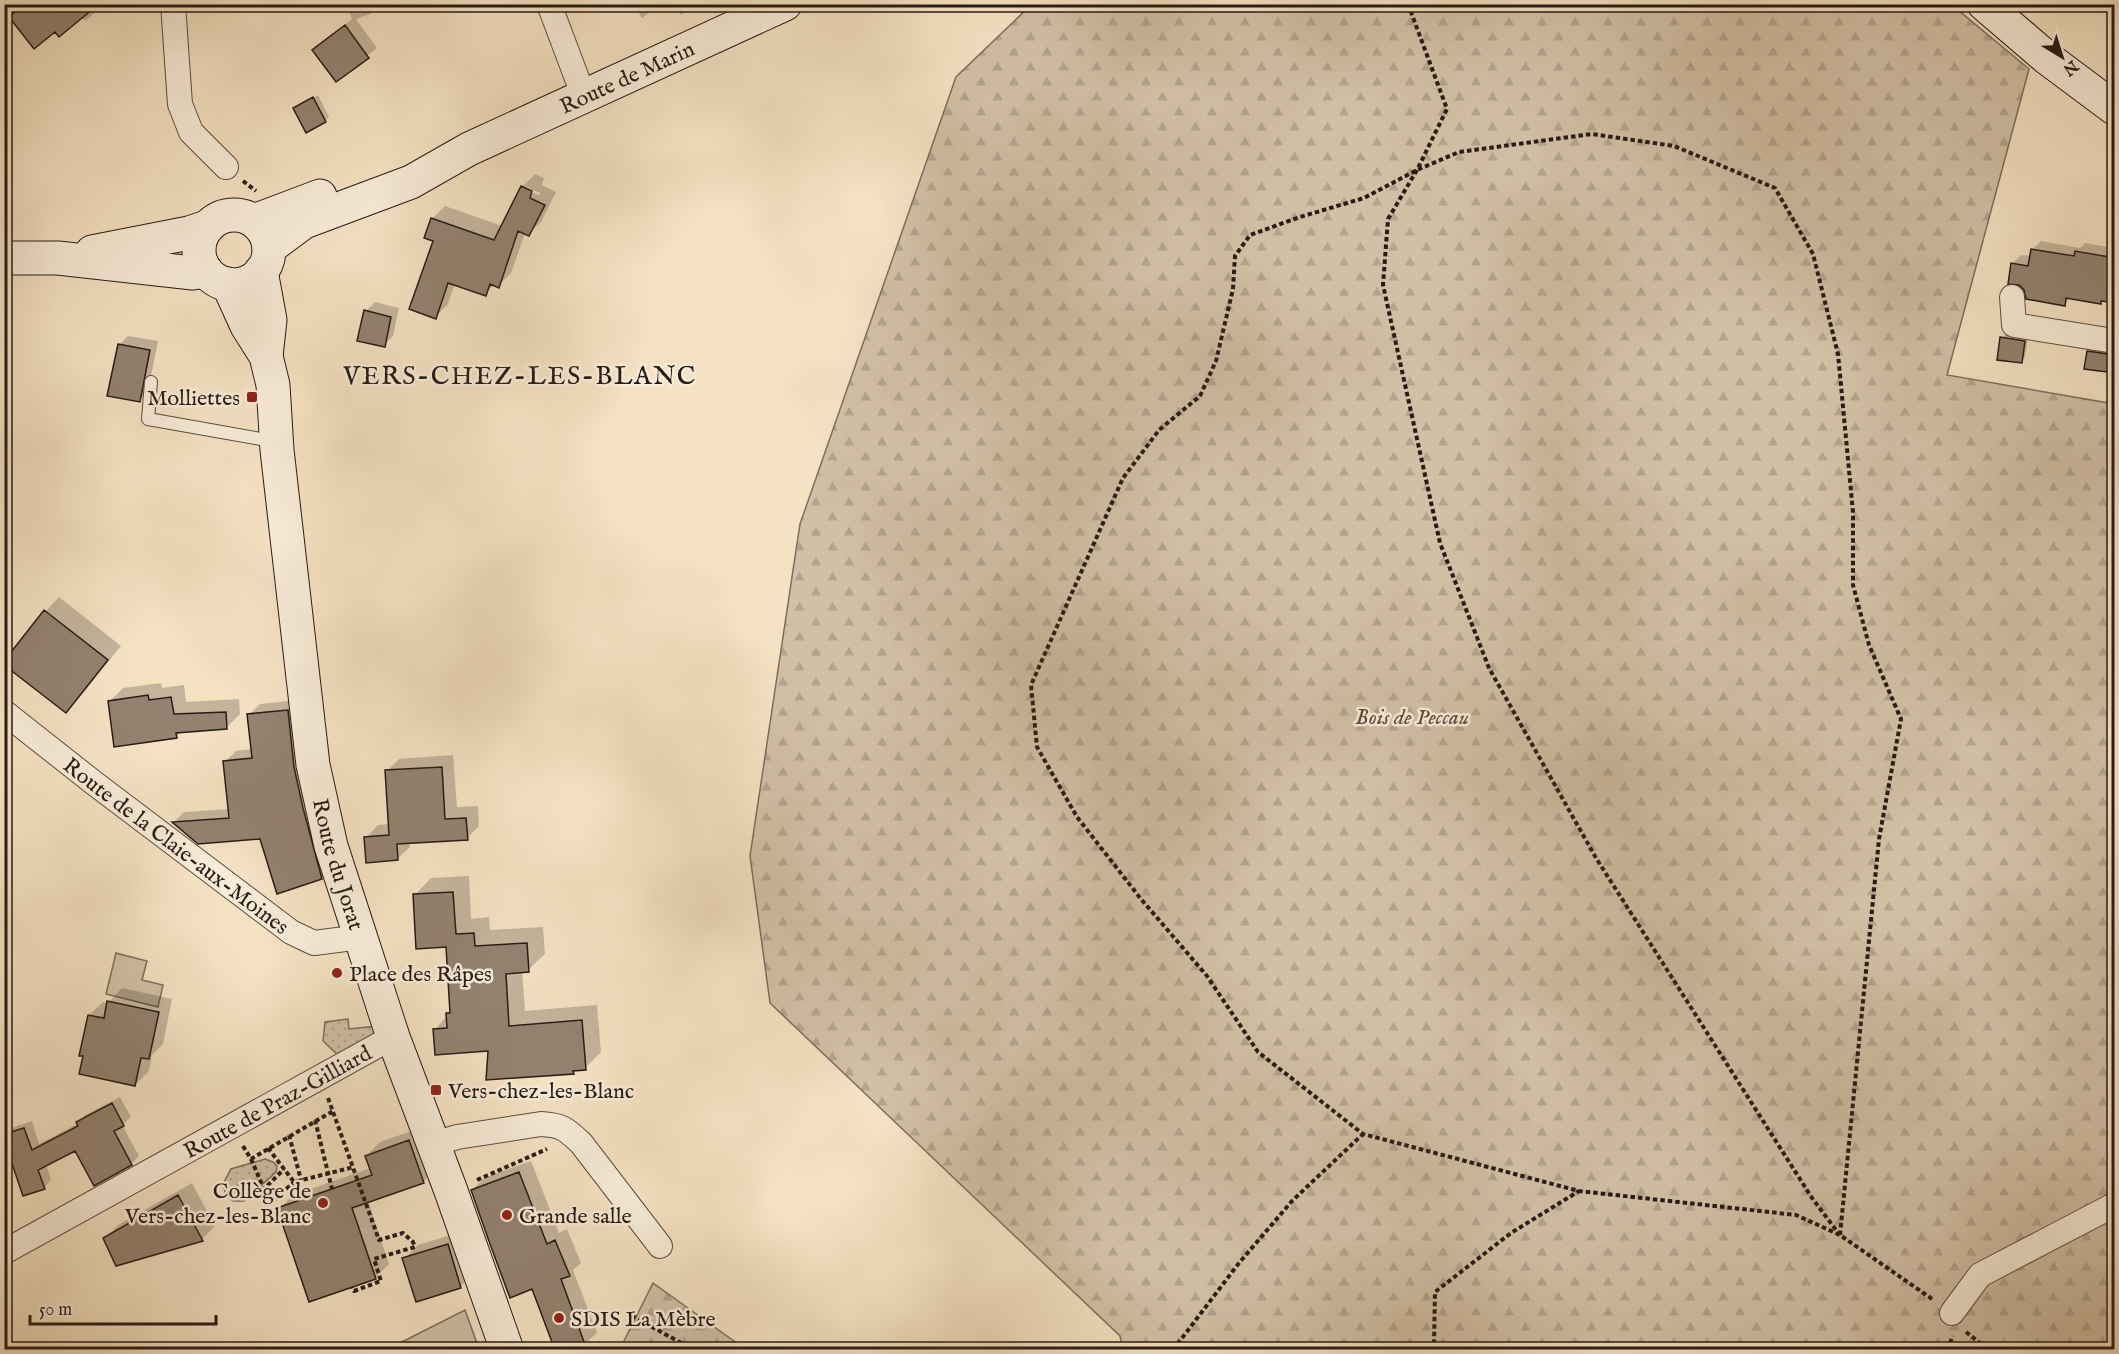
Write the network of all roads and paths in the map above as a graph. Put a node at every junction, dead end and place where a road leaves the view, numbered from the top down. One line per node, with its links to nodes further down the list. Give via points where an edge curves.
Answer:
1 (173, 4): 8 (street, via 180,104 191,132)
2 (549, 4): 6 (street)
3 (785, 4): 6 (main road, Route de Marin)
4 (1408, 4): 9 (path, via 1447,109)
5 (1984, 4): 7 (main road)
6 (584, 97): 11 (main road, Route de Marin, via 469,149 407,163)
7 (2115, 108)
8 (226, 167)
9 (1417, 170): 26 (path, via 1364,198 1250,235 1235,256 1233,289 1216,361 1200,396 1159,430 1123,478 1030,685 1036,747 1077,817 1207,976 1258,1052); 43 (path, via 1389,219 1383,285 1440,543 1485,658 1596,858 1812,1198); 43 (path, via 1459,152 1592,134 1674,146 1775,188 1813,254 1838,354 1853,513 1853,585 1869,645 1901,719 1879,839)
10 (207, 227): 11 (main road, via 224,216 244,216); 13 (main road); 14 (main road, via 201,237 200,260)
11 (261, 247): 14 (main road, via 246,282); 17 (main road, Route du Jorat, via 270,320)
12 (4, 258): 13 (main road)
13 (58, 258): 14 (main road)
14 (217, 277): 17 (main road, Route du Jorat)
15 (2012, 297): 16 (street, via 2014,325)
16 (2115, 341)
17 (266, 356): 19 (main road, Route du Jorat, via 273,385)
18 (151, 382): 19 (lane, via 148,419 261,439)
19 (277, 450): 21 (main road, Route du Jorat, via 314,765 331,846)
20 (4, 712): 21 (street, Route de la Claie-aux-Moines, via 291,932 314,943)
21 (361, 938): 22 (main road, Route du Jorat)
22 (393, 1037): 29 (main road, Route du Jorat); 45 (street, Route de Praz-Gilliard)
23 (326, 1095): 24 (path)
24 (333, 1111): 25 (path); 33 (path)
25 (315, 1120): 27 (path); 35 (path)
26 (1363, 1134): 41 (path); 51 (path, via 1292,1201)
27 (289, 1135): 31 (path); 36 (path)
28 (241, 1143): 32 (path)
29 (434, 1144): 44 (street, via 541,1124 566,1129); 49 (main road, Route du Jorat)
30 (553, 1147): 37 (path)
31 (268, 1148): 32 (path); 34 (path)
32 (251, 1159): 39 (path)
33 (354, 1167): 35 (path); 46 (path, via 380,1240 403,1233 415,1247 374,1260 381,1281 354,1291)
34 (284, 1169): 38 (path); 39 (path)
35 (327, 1174): 36 (path); 40 (path)
36 (301, 1180): 38 (path)
37 (475, 1181)
38 (294, 1182): 39 (path, via 276,1199)
39 (264, 1189)
40 (332, 1189)
41 (1579, 1191): 43 (path, via 1796,1215); 52 (path, via 1511,1233 1435,1292 1434,1344)
42 (2115, 1205): 48 (street, via 1980,1275)
43 (1840, 1235): 48 (path)
44 (660, 1246)
45 (4, 1252)
46 (352, 1287)
47 (625, 1312): 50 (path)
48 (1958, 1322): 53 (path)
49 (507, 1350)
50 (694, 1350)
51 (1173, 1350)
52 (1438, 1350)
53 (1989, 1350)

